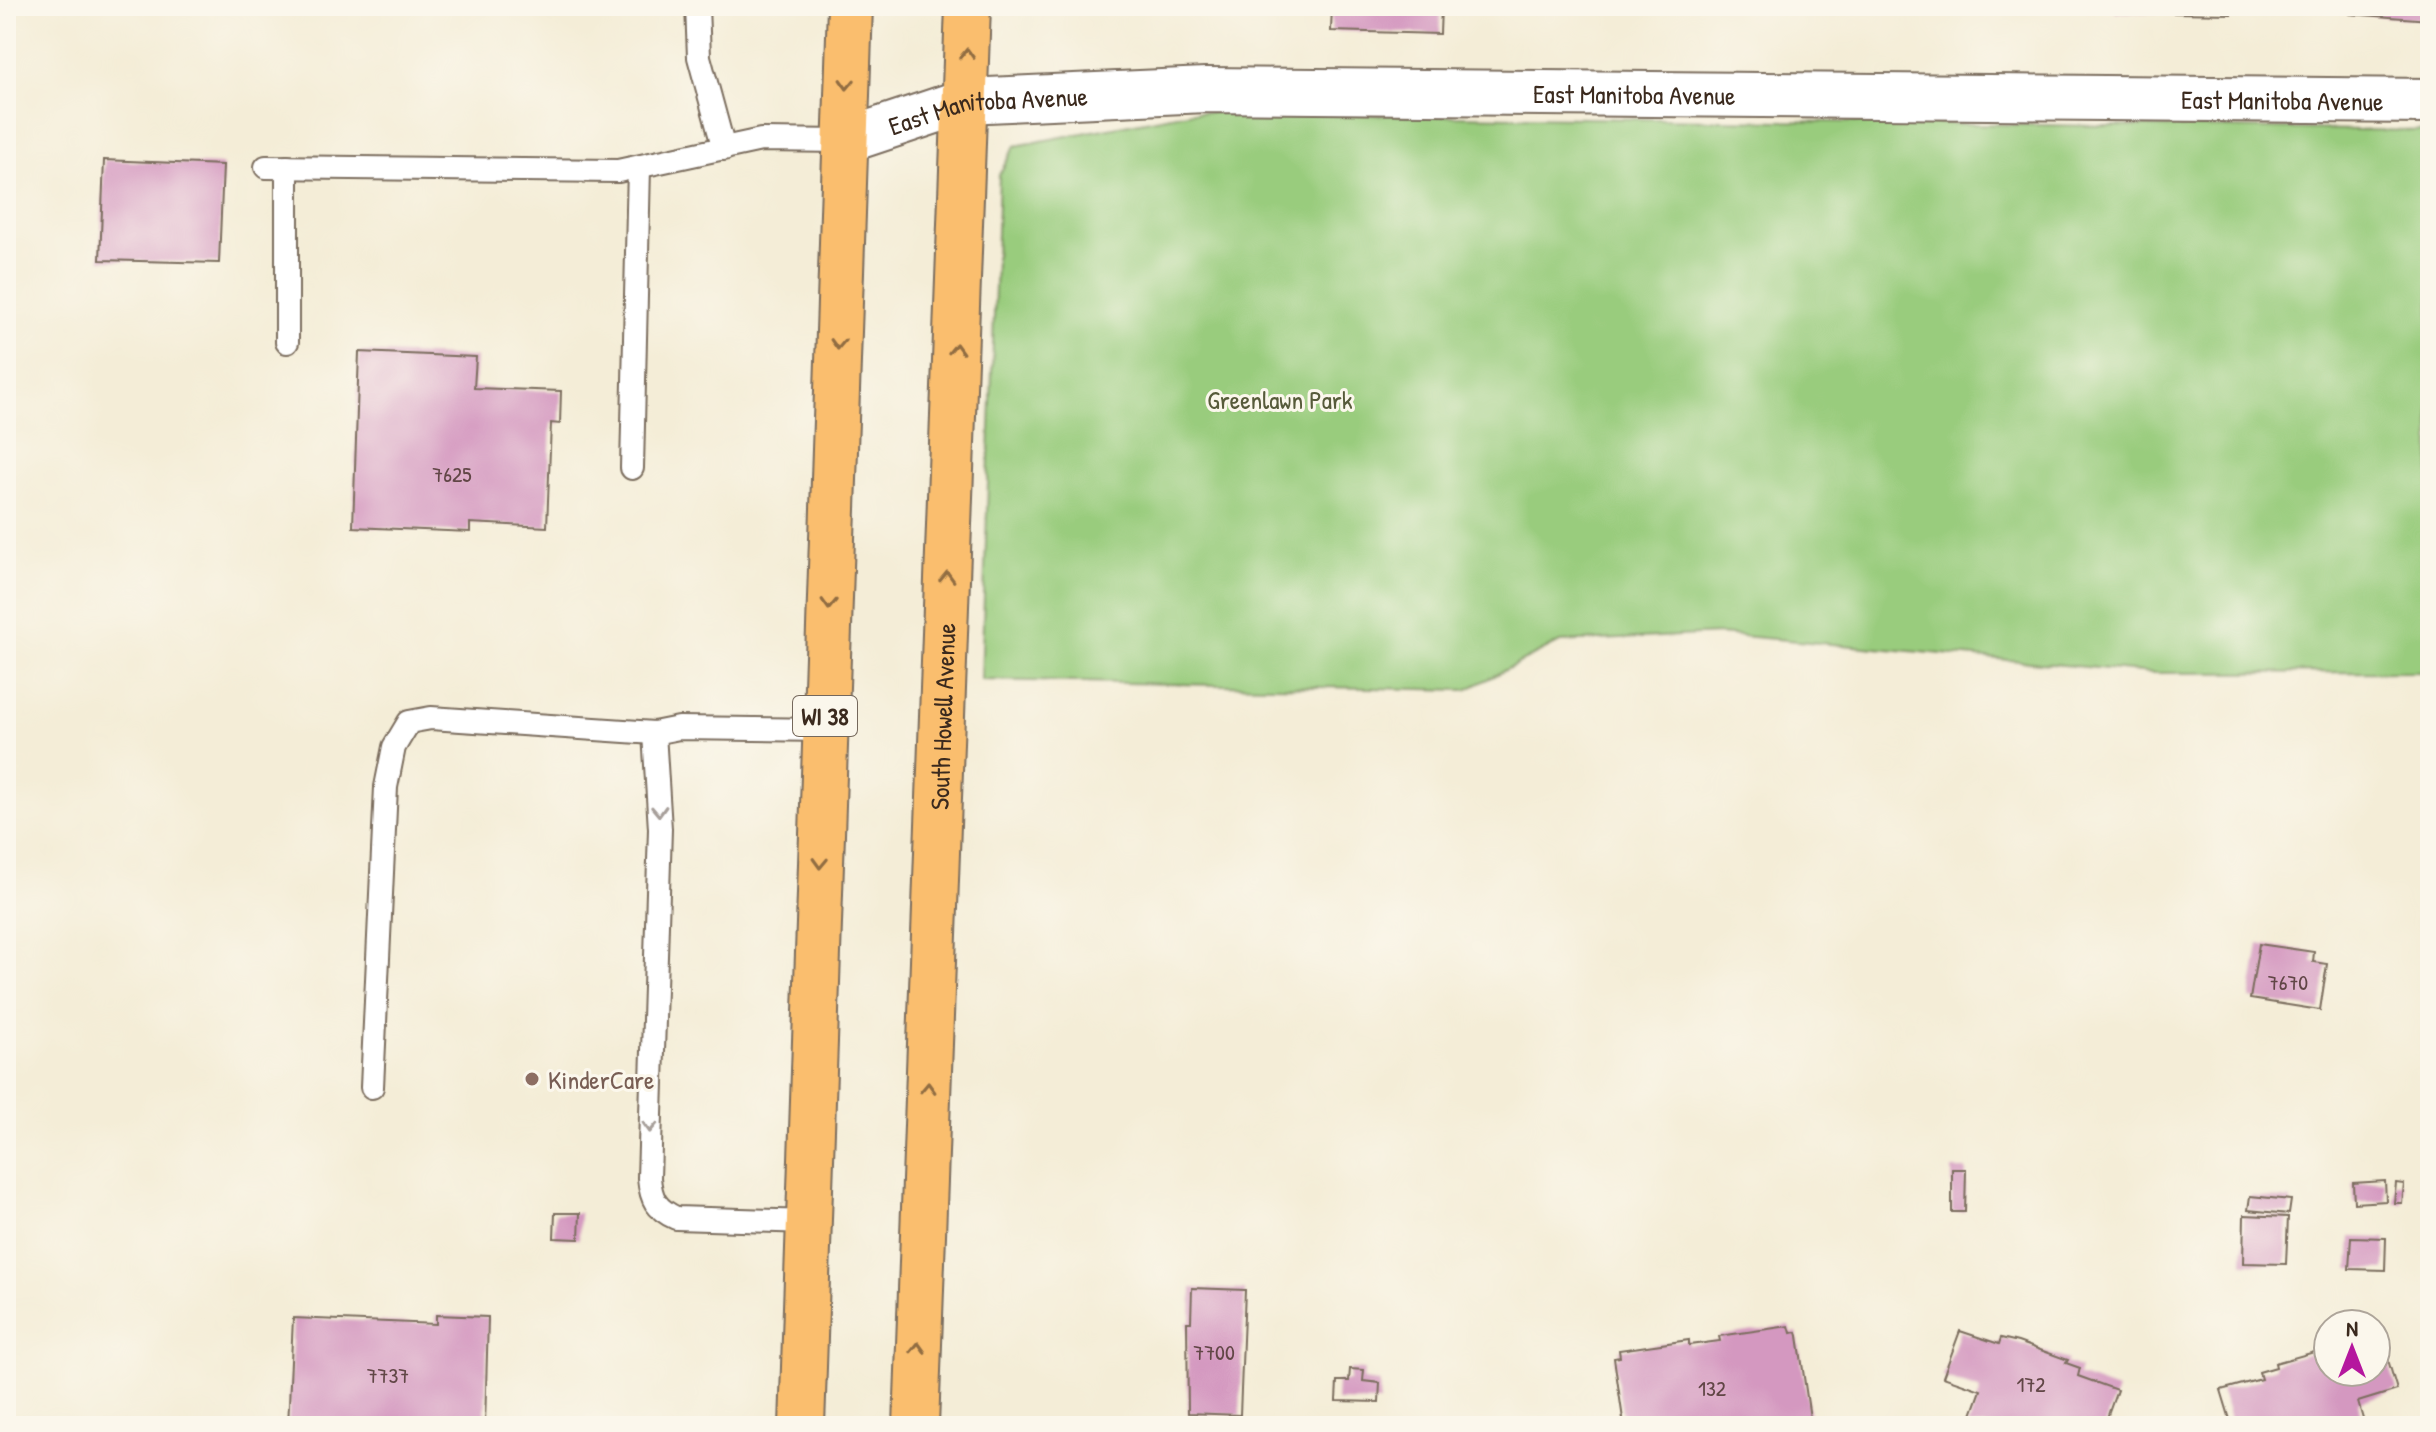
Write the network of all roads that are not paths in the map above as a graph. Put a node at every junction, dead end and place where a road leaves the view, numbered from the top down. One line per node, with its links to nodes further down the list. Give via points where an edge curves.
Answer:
1 (697, 6): 7 (lane, via 699,57)
2 (850, 6): 6 (main road, WI 38, one-way to 6)
3 (968, 6): 4 (main road, South Howell Avenue, one-way to 3)
4 (965, 101): 5 (street, East Manitoba Avenue, via 1206,90); 6 (street, East Manitoba Avenue); 16 (main road, South Howell Avenue, one-way to 4)
5 (2430, 101)
6 (845, 141): 7 (lane, via 761,140); 11 (main road, WI 38, one-way to 11)
7 (724, 149): 8 (lane)
8 (639, 167): 9 (lane, via 276,167); 10 (lane)
9 (287, 342)
10 (632, 468)
11 (824, 730): 12 (lane, via 679,728); 14 (main road, WI 38, one-way to 14)
12 (654, 733): 13 (lane, via 431,718 409,722 394,747 386,787); 14 (lane, one-way to 14, via 660,829 651,1197 676,1218)
13 (372, 1087)
14 (809, 1222): 15 (main road, WI 38)
15 (802, 1426)
16 (916, 1426)

